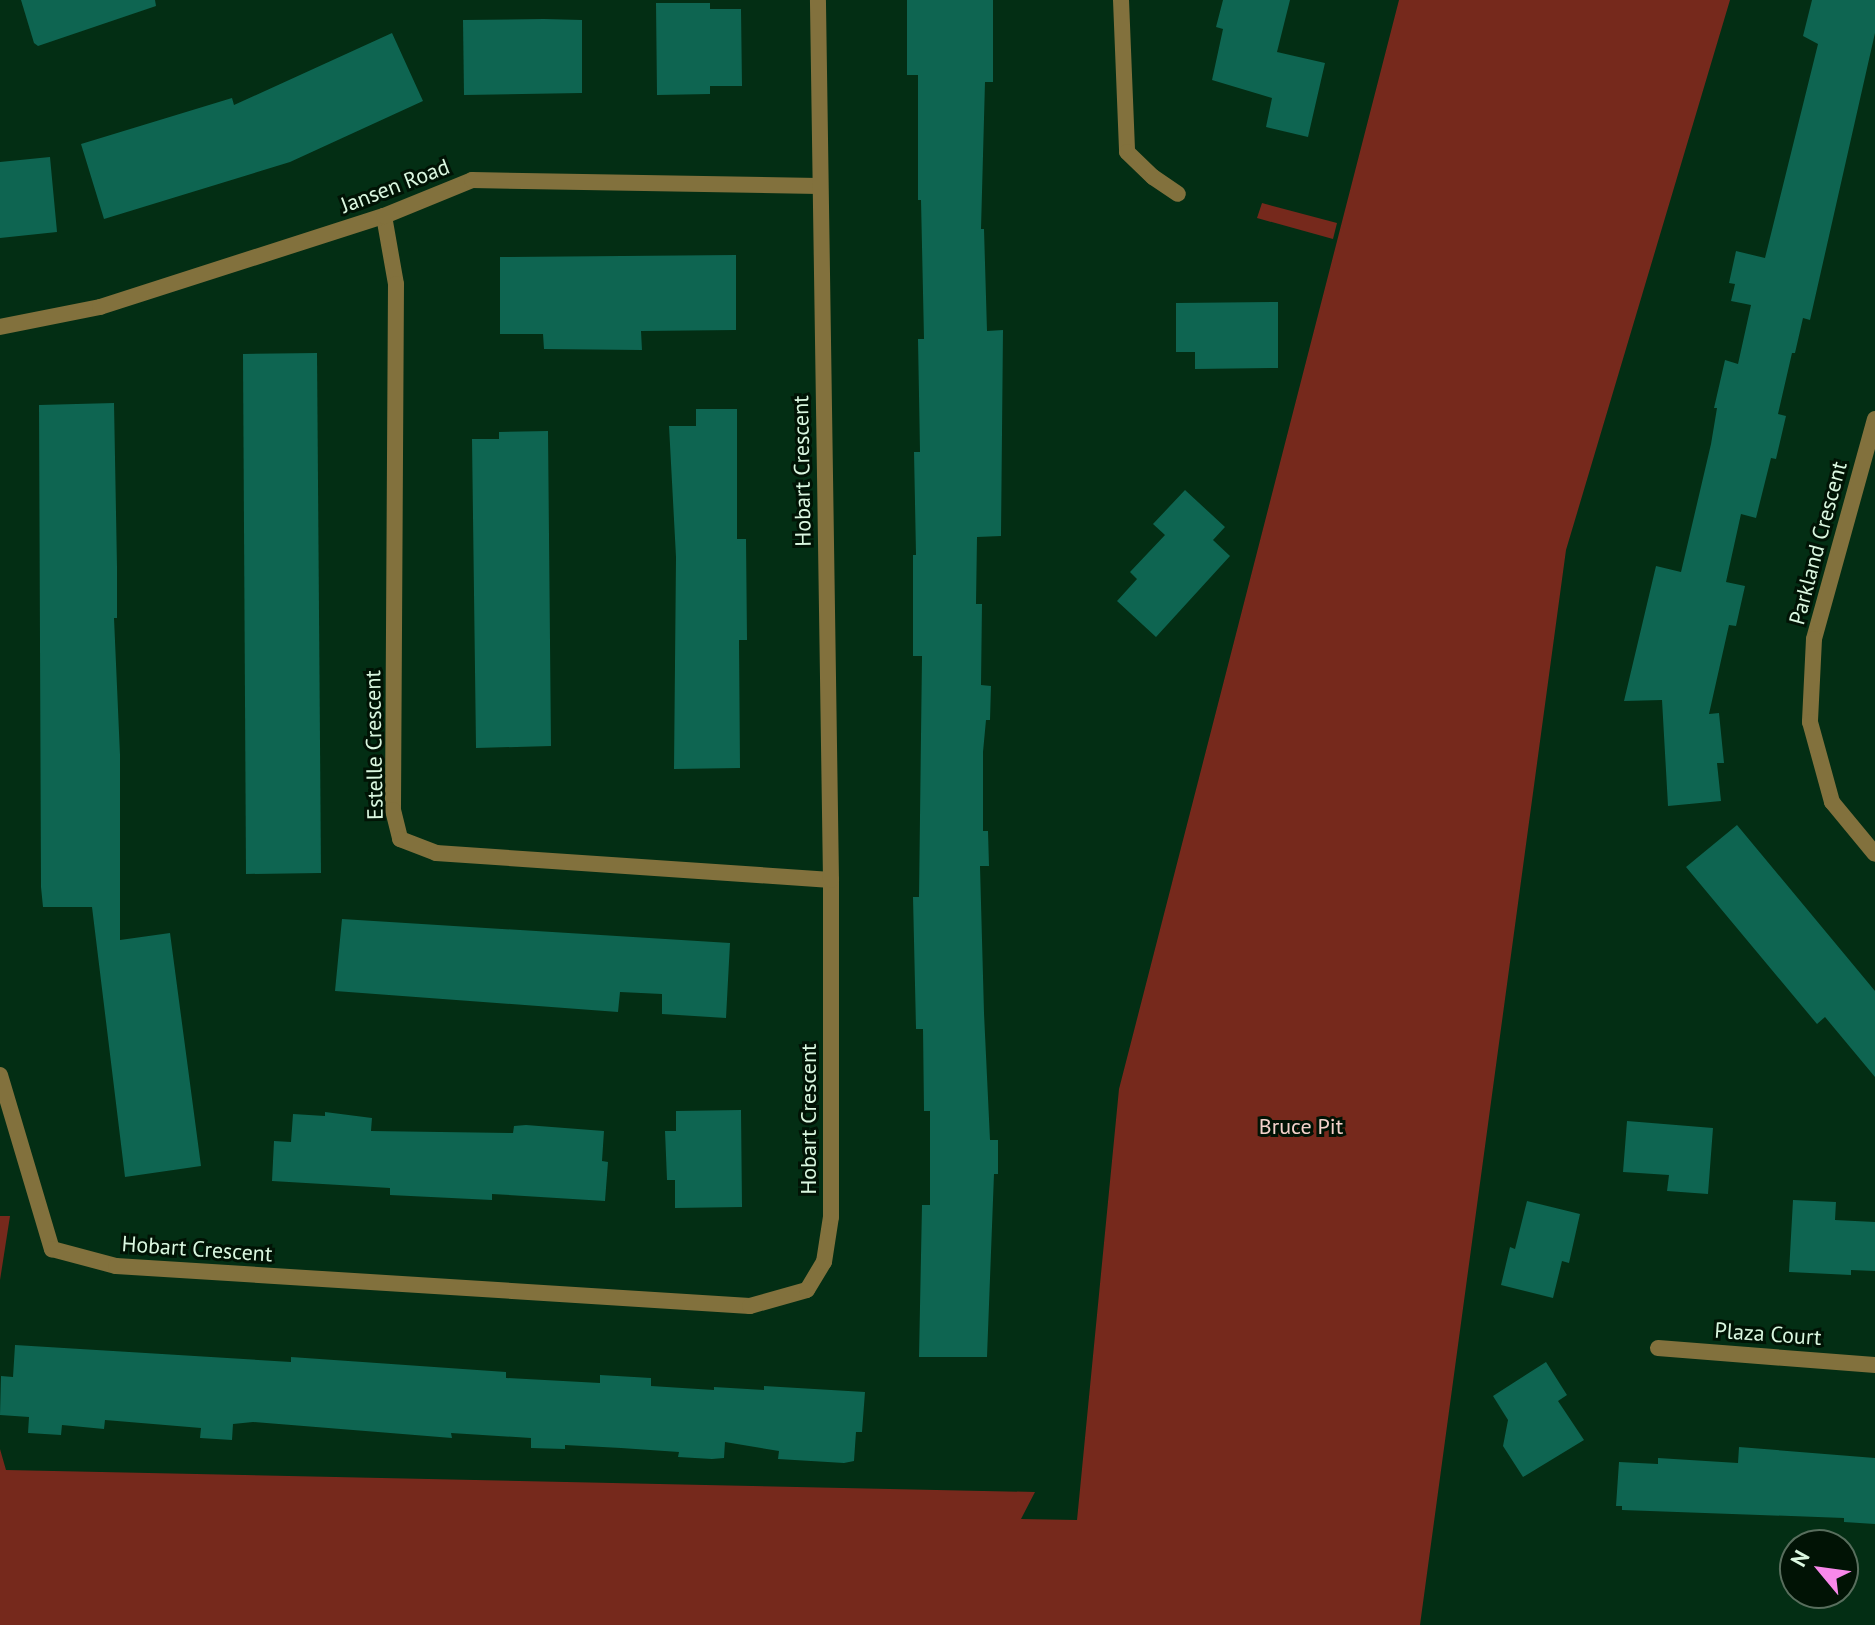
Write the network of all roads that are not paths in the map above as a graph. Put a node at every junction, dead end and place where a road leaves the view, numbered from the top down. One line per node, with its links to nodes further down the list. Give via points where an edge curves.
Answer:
1 (818, 0): 3 (street, Hobart Crescent)
2 (1121, 0): 4 (street, via 1127,152)
3 (819, 186): 5 (street, Jansen Road, via 472,180); 9 (street, Hobart Crescent)
4 (1178, 194)
5 (384, 216): 6 (street, Jansen Road, via 100,307); 9 (street, Estelle Crescent, via 396,284 393,810 400,839 436,853)
6 (0, 327)
7 (1875, 419): 8 (street, Parkland Crescent, via 1814,639 1810,722 1832,802)
8 (1875, 854)
9 (831, 880): 10 (street, Hobart Crescent, via 831,1217 824,1262 807,1290 750,1306 116,1266 52,1249)
10 (0, 1075)
11 (1658, 1348): 12 (street, Plaza Court)
12 (1875, 1365)

